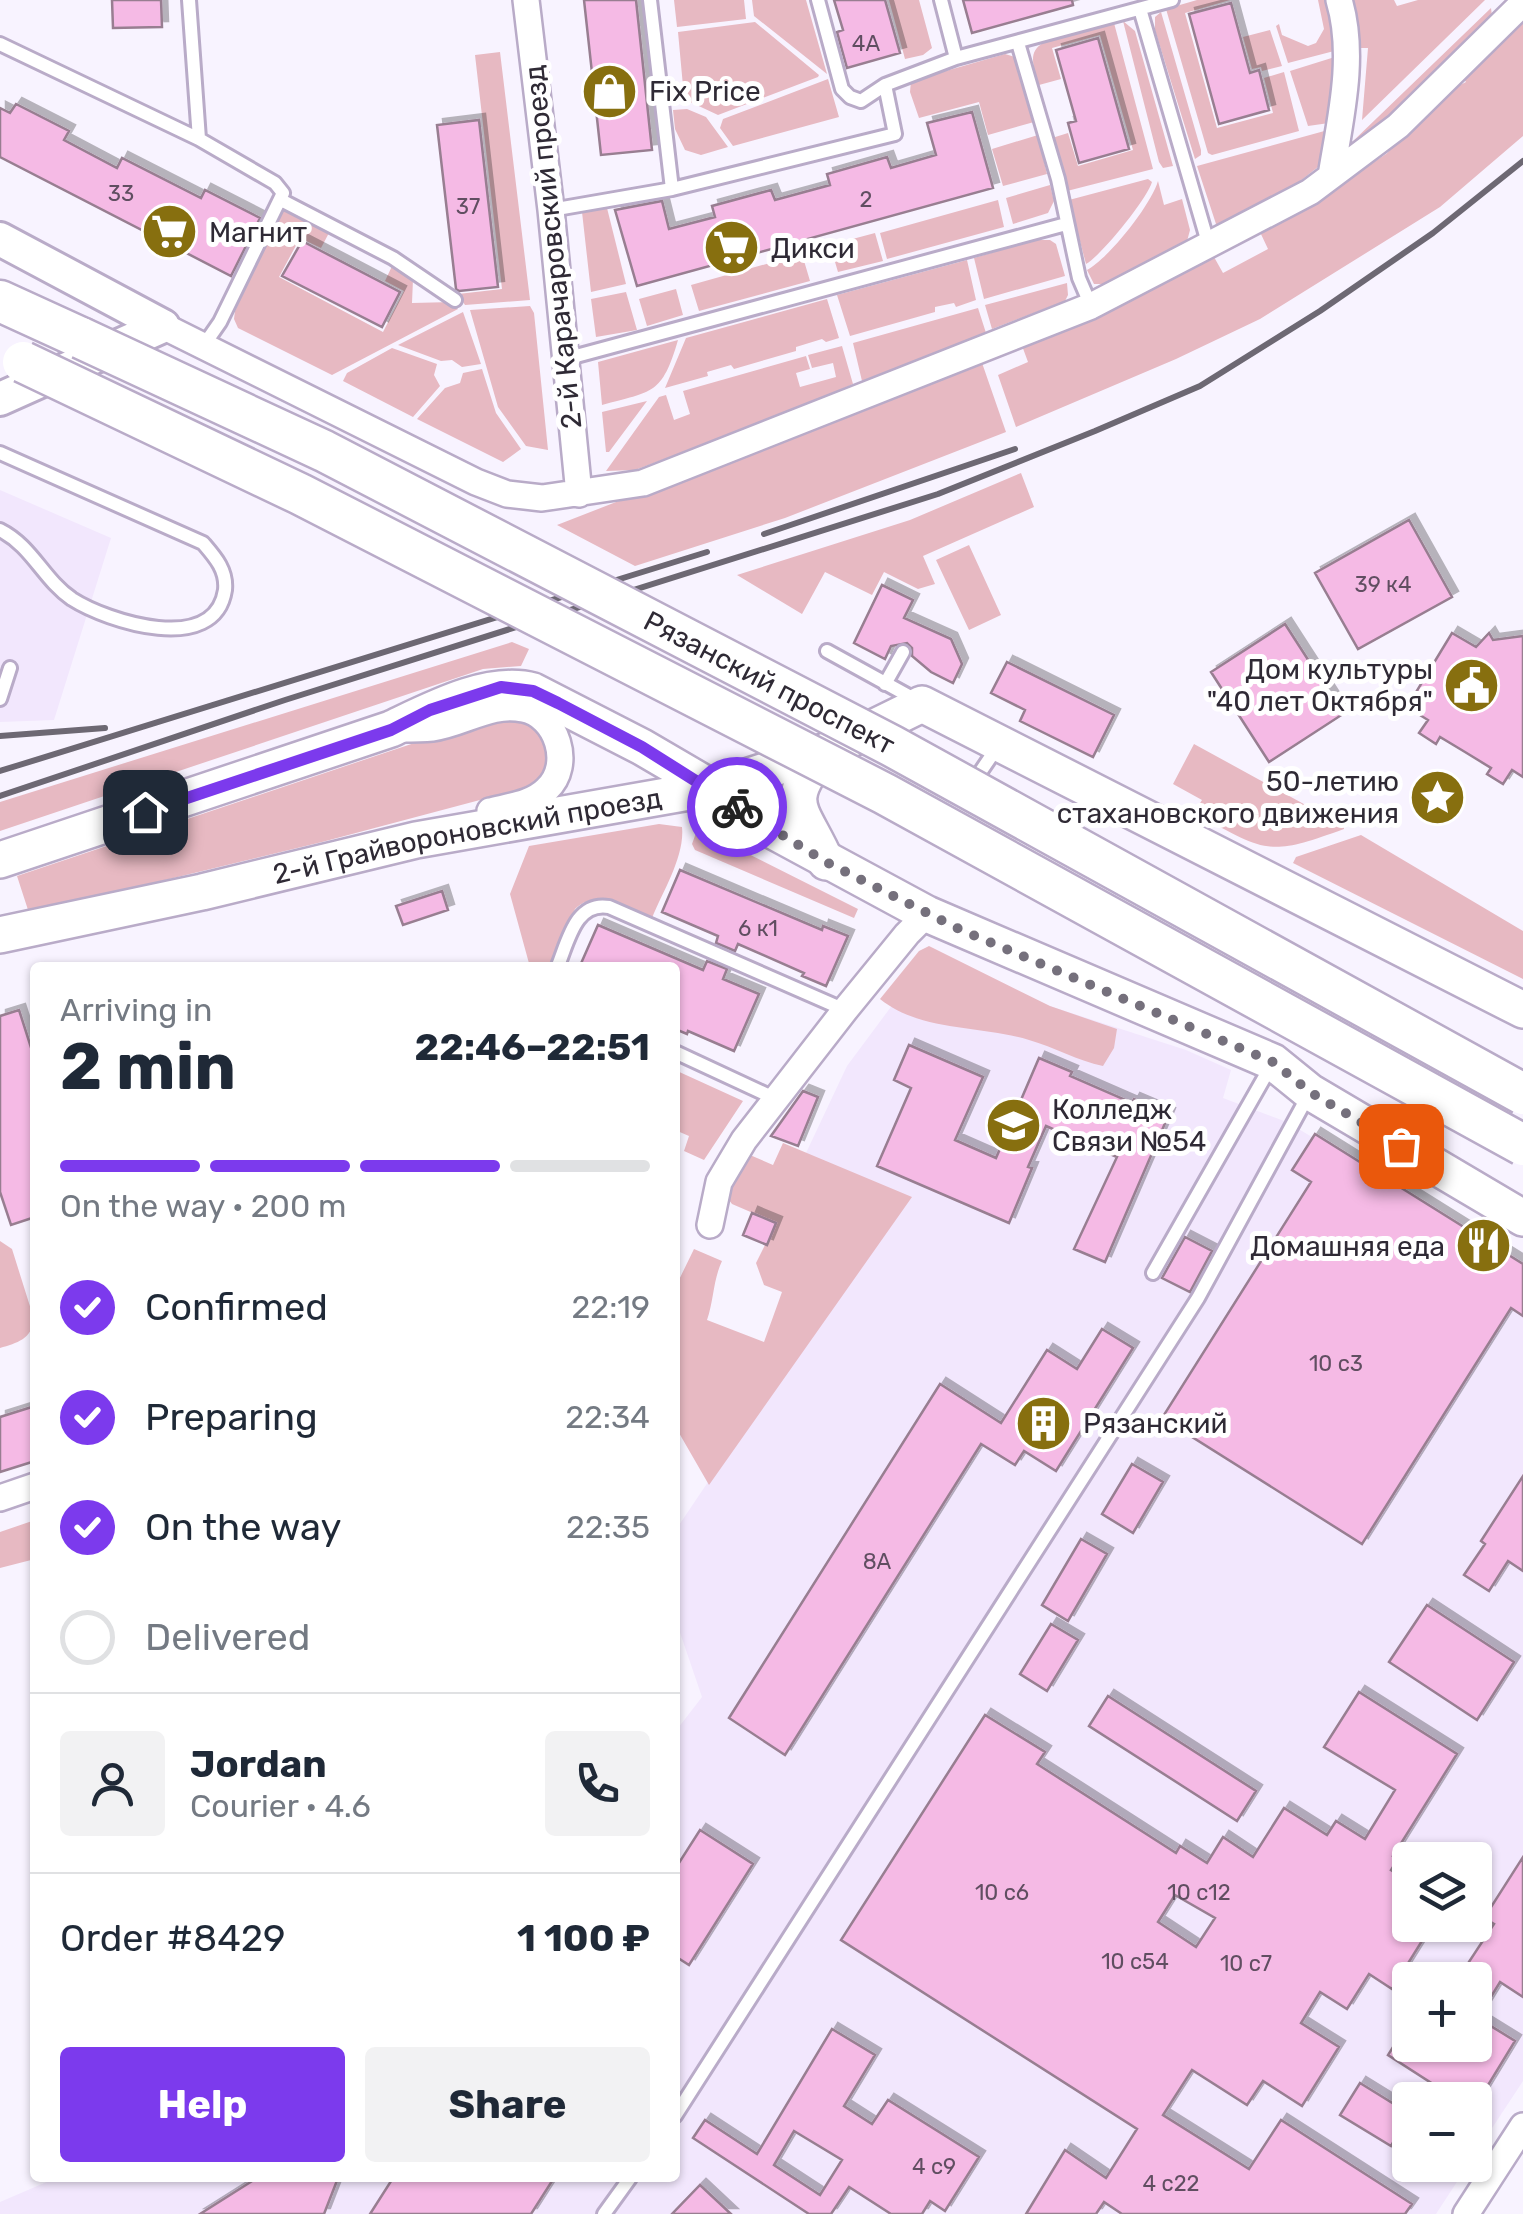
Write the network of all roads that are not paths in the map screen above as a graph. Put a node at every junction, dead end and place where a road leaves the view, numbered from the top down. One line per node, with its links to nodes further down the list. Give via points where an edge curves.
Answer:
1 (189, 0): 14 (lane)
2 (526, 0): 18 (street, 2-й Карачаровский проезд)
3 (650, 0): 16 (lane)
4 (818, 0): 13 (lane, via 842,89 861,100)
5 (941, 0): 12 (lane)
6 (1172, 0): 9 (lane)
7 (1339, 0): 15 (street, via 1346,52)
8 (1523, 3): 15 (street, via 1398,126)
9 (1140, 9): 10 (lane); 21 (lane)
10 (1018, 43): 12 (lane); 19 (lane)
11 (0, 44): 14 (lane)
12 (956, 58): 13 (lane)
13 (885, 85): 16 (lane, via 895,134)
14 (199, 139): 17 (lane, via 275,183)
15 (1331, 176): 21 (street)
16 (672, 189): 18 (lane)
17 (281, 200): 22 (lane, via 392,258); 26 (lane)
18 (551, 210): 28 (street, 2-й Карачаровский проезд)
19 (1066, 224): 24 (lane); 28 (lane)
20 (0, 240): 25 (street)
21 (1209, 246): 24 (street)
22 (455, 300)
23 (0, 302): 55 (main road, Рязанский проспект, bridge, via 324,451 892,746)
24 (1091, 306): 31 (street, via 643,483)
25 (162, 326): 26 (street); 29 (street)
26 (204, 345): 31 (street, via 476,482 507,494)
27 (11, 357): 57 (main road, Рязанский проспект, bridge, via 300,494 885,794)
28 (565, 359): 31 (street, 2-й Карачаровский проезд)
29 (0, 399)
30 (0, 453): 32 (lane, via 202,543 226,580 223,600 196,626 142,625 69,597 26,548)
31 (579, 494)
32 (0, 530)
33 (827, 652): 36 (lane)
34 (903, 652): 36 (lane)
35 (10, 668): 37 (lane)
36 (885, 684): 38 (lane)
37 (0, 699)
38 (922, 704): 40 (main road); 41 (main road)
39 (391, 730): 43 (main road, 2-й Грайвороновский проезд, via 430,710 518,687); 44 (street, via 434,728 511,707 538,714 558,743 558,773 541,795 457,819); 45 (main road, 2-й Грайвороновский проезд)
40 (999, 744): 42 (lane); 51 (main road)
41 (824, 752): 43 (main road); 46 (main road, via 798,794)
42 (978, 777)
43 (712, 788): 44 (main road, 2-й Грайвороновский проезд); 46 (main road)
44 (416, 840): 48 (main road, 2-й Грайвороновский проезд)
45 (0, 860)
46 (826, 862): 47 (main road)
47 (928, 914): 50 (street); 53 (main road)
48 (0, 935)
49 (560, 962): 50 (lane, via 581,914 597,904)
50 (845, 1010): 56 (street)
51 (1523, 1010)
52 (680, 1054): 56 (lane)
53 (1273, 1062): 54 (main road); 60 (lane)
54 (1310, 1092): 58 (main road); 63 (lane, via 1198,1298)
55 (1523, 1094)
56 (774, 1098): 59 (street, via 719,1182)
57 (1523, 1145)
58 (1523, 1218)
59 (710, 1225)
60 (1153, 1273)
61 (30, 1488): 62 (street)
62 (0, 1498)
63 (680, 2108)
64 (1519, 2138): 67 (street)
65 (627, 2182): 66 (lane)
66 (604, 2214)
67 (1466, 2214)

